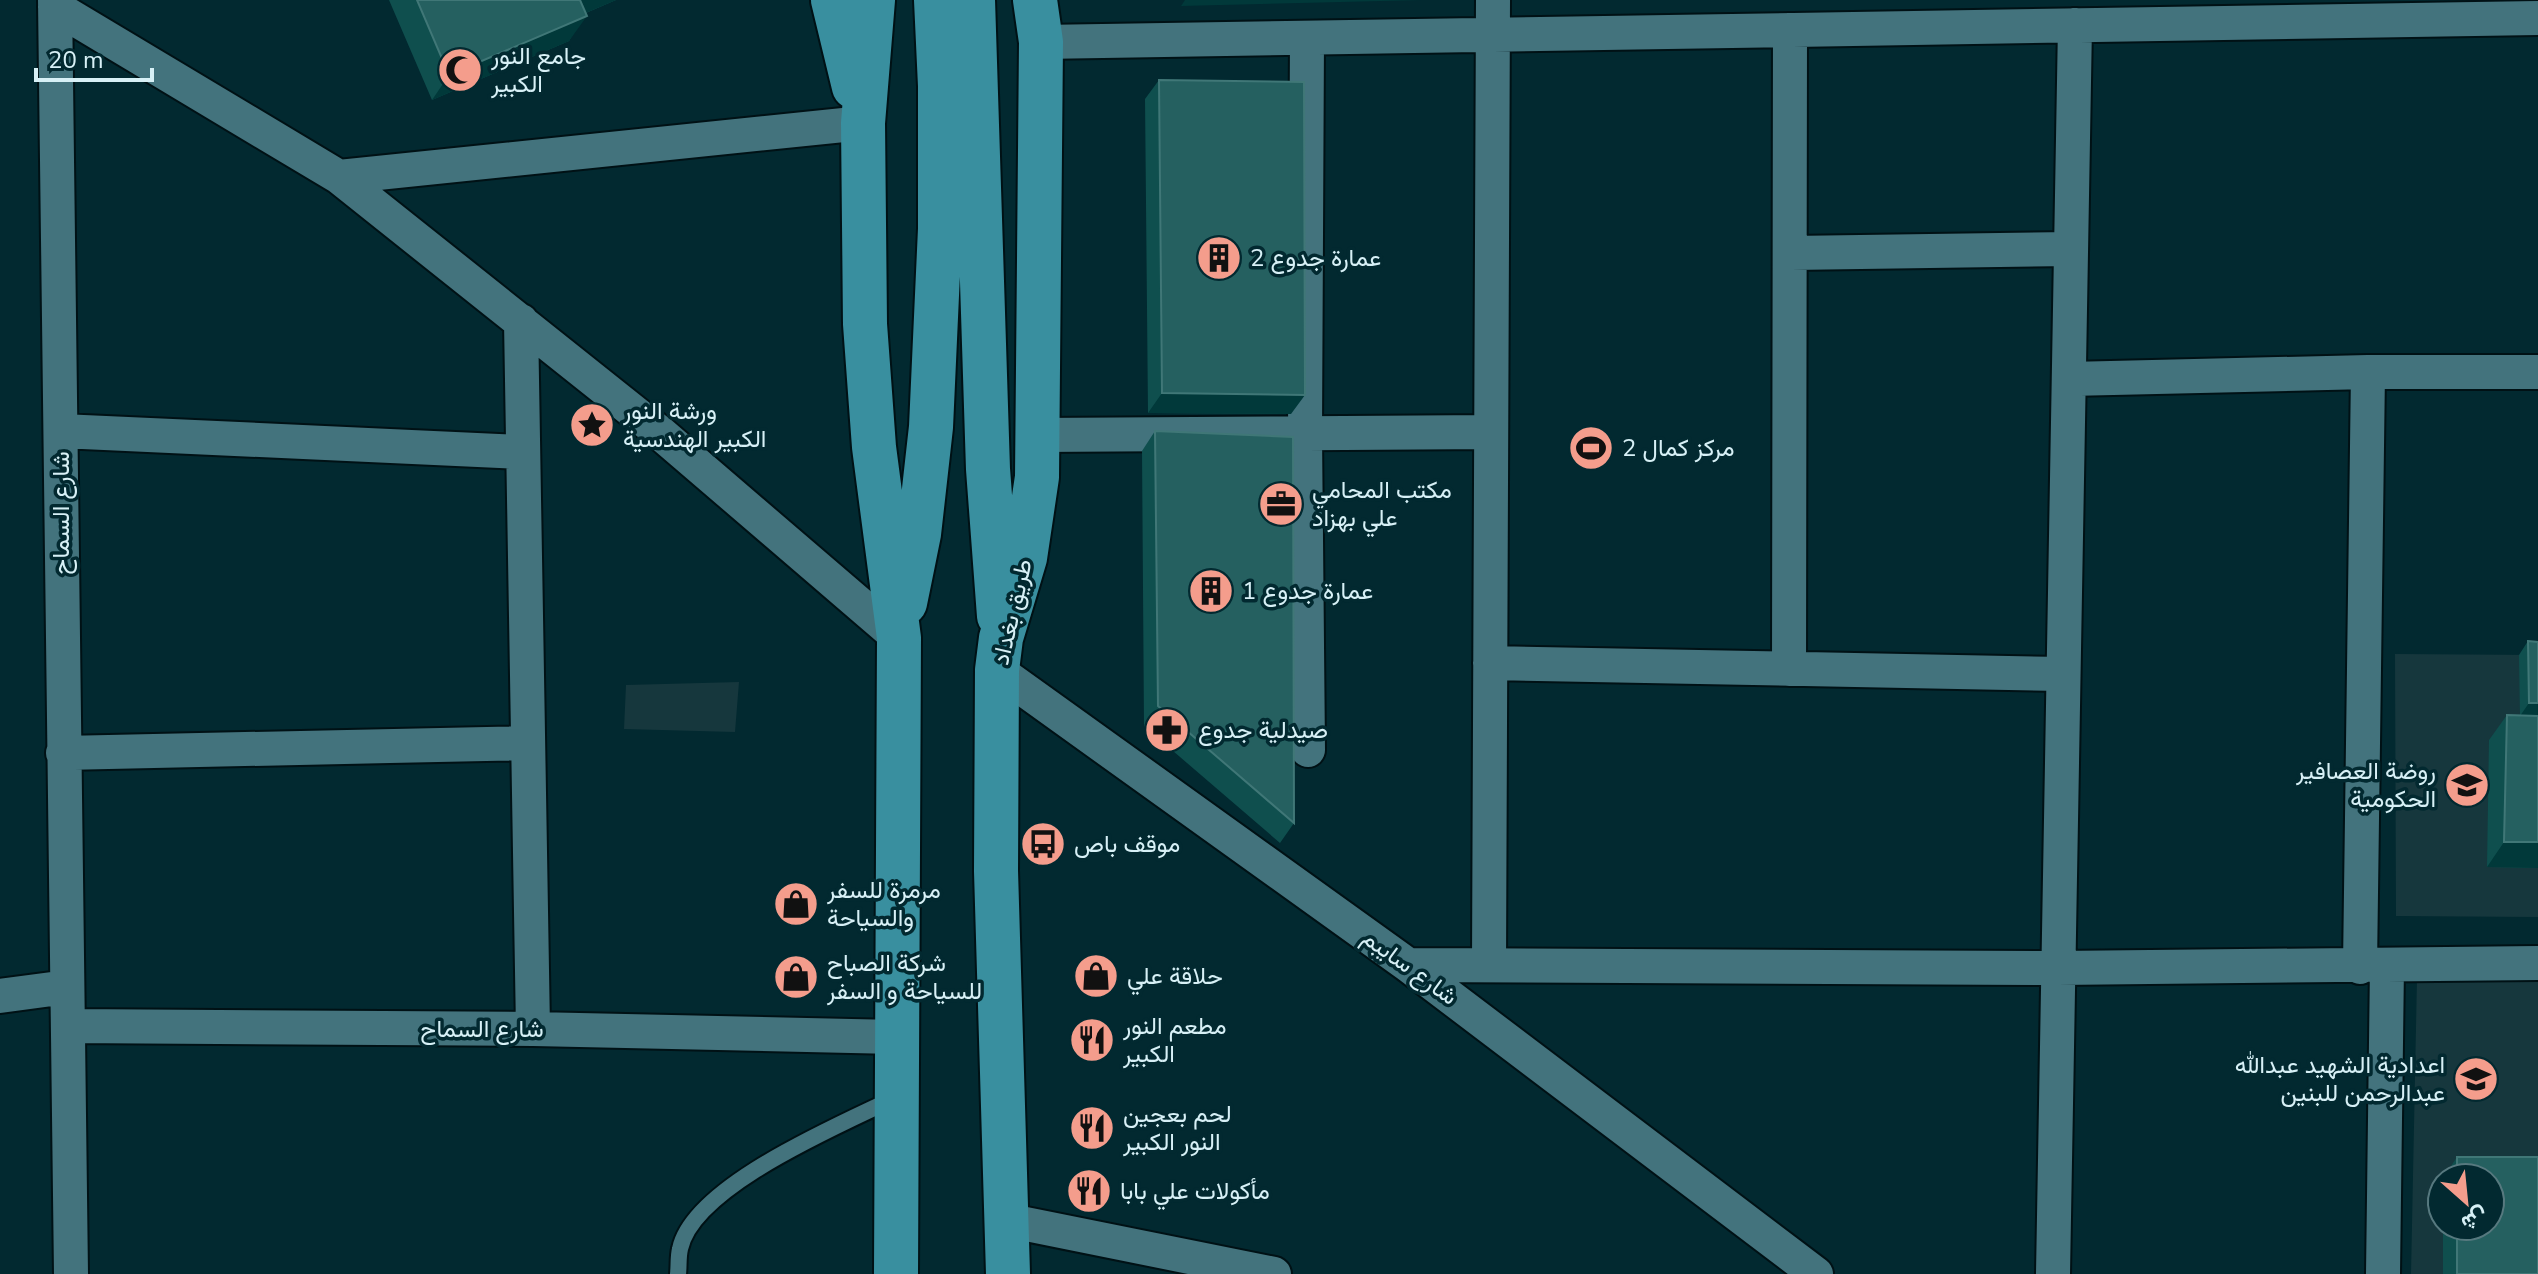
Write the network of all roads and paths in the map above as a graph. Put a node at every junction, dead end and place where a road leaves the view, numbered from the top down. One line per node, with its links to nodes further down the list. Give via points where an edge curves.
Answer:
1 (833, 0): 13 (main road)
2 (873, 0): 13 (main road)
3 (936, 0): 26 (main road, via 940,215 931,427 919,534)
4 (973, 0): 27 (main road)
5 (1493, 0): 11 (street)
6 (55, 3): 14 (street); 21 (street, شارع السماح)
7 (1042, 14): 12 (street); 24 (main road, طريق بغداد)
8 (2538, 18): 9 (street)
9 (2075, 25): 10 (street); 15 (street)
10 (1790, 30): 11 (street); 16 (street)
11 (1493, 34): 12 (street); 22 (street)
12 (1307, 38): 23 (street)
13 (863, 123): 14 (street); 26 (main road, via 866,340)
14 (339, 177): 17 (street)
15 (2071, 249): 16 (street); 20 (street)
16 (1791, 253): 29 (street)
17 (521, 321): 25 (street); 26 (street)
18 (2368, 372): 19 (street); 20 (street); 37 (street)
19 (2538, 372)
20 (2069, 379): 30 (street)
21 (61, 431): 25 (street); 33 (street, شارع السماح)
22 (1491, 432): 23 (street); 28 (street)
23 (1305, 433): 24 (street); 32 (street)
24 (1038, 435): 27 (main road, طريق بغداد, via 1025,558)
25 (523, 452): 31 (street)
26 (899, 638): 43 (main road)
27 (999, 654): 35 (street, شارع سايبم); 45 (main road, طريق بغداد, via 996,871)
28 (1490, 663): 29 (street); 36 (street)
29 (1789, 669): 30 (street)
30 (2063, 674): 38 (street)
31 (528, 743): 33 (street); 42 (street)
32 (1308, 750)
33 (63, 753): 39 (street, شارع السماح)
34 (2538, 963): 37 (street)
35 (1408, 965): 36 (street); 46 (street, شارع سايبم)
36 (1489, 965): 38 (street)
37 (2373, 966): 38 (street); 53 (street)
38 (2058, 968): 52 (street)
39 (67, 987): 40 (street); 41 (street, شارع السماح)
40 (0, 996)
41 (68, 1026): 42 (street, شارع السماح); 47 (street, شارع السماح)
42 (533, 1029): 43 (street, شارع السماح)
43 (896, 1037): 44 (main road)
44 (896, 1097): 48 (lane, via 740,1178 700,1213 680,1247); 49 (main road)
45 (1006, 1220): 50 (main road, طريق بغداد); 51 (street)
46 (1804, 1270)
47 (63, 1273)
48 (678, 1274)
49 (896, 1274)
50 (1008, 1274)
51 (1274, 1274)
52 (2053, 1274)
53 (2383, 1274)

